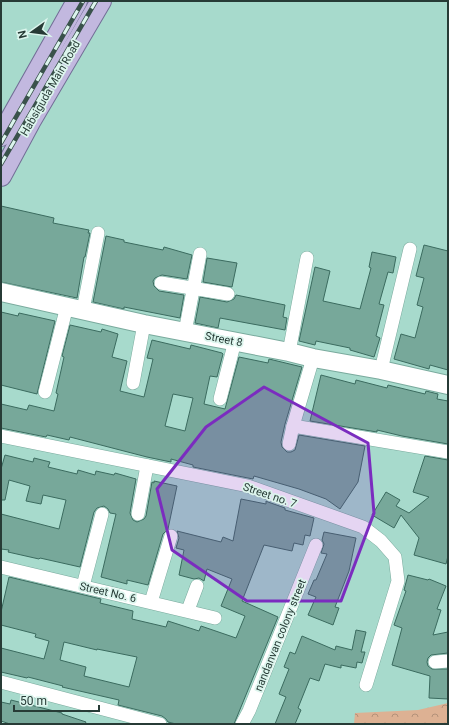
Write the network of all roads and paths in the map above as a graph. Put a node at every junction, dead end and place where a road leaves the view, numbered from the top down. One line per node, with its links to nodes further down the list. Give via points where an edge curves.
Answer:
1 (77, 1): 3 (main road, Habsiguda Main Road)
2 (101, 1): 4 (main road, Habsiguda Main Road)
3 (1, 136)
4 (1, 176)
5 (98, 233): 13 (street)
6 (410, 249): 19 (street)
7 (200, 254): 10 (street)
8 (307, 258): 17 (street)
9 (160, 283): 10 (street)
10 (192, 289): 12 (street); 15 (street)
11 (1, 292): 13 (street, Street 8)
12 (228, 294)
13 (75, 308): 14 (street, Street 8); 22 (street)
14 (144, 324): 15 (street, Street 8); 20 (street)
15 (185, 332): 16 (street, Street 8)
16 (234, 341): 17 (street, Street 8); 23 (street)
17 (289, 352): 18 (street, Street 8)
18 (313, 358): 19 (street, Street 8); 24 (street)
19 (381, 370): 21 (street, Street 8)
20 (133, 383)
21 (448, 385)
22 (45, 392)
23 (220, 399)
24 (294, 426): 26 (street); 27 (street)
25 (1, 436): 28 (street, Street no. 7)
26 (289, 444)
27 (448, 452)
28 (147, 466): 30 (street); 42 (street, Street no. 7, via 248,486 363,527 381,540 395,557 398,581)
29 (102, 514): 34 (street)
30 (138, 514)
31 (171, 536): 36 (street)
32 (316, 545): 44 (street, nandanvan colony street)
33 (1, 567): 34 (street, Street No. 6)
34 (83, 586): 36 (street, Street No. 6)
35 (197, 586): 37 (street)
36 (151, 602): 37 (street, Street No. 6)
37 (188, 610): 38 (street, Street No. 6)
38 (216, 618)
39 (448, 661): 40 (street)
40 (435, 662)
41 (1, 682): 43 (street)
42 (366, 685)
43 (160, 724)
44 (242, 724)

